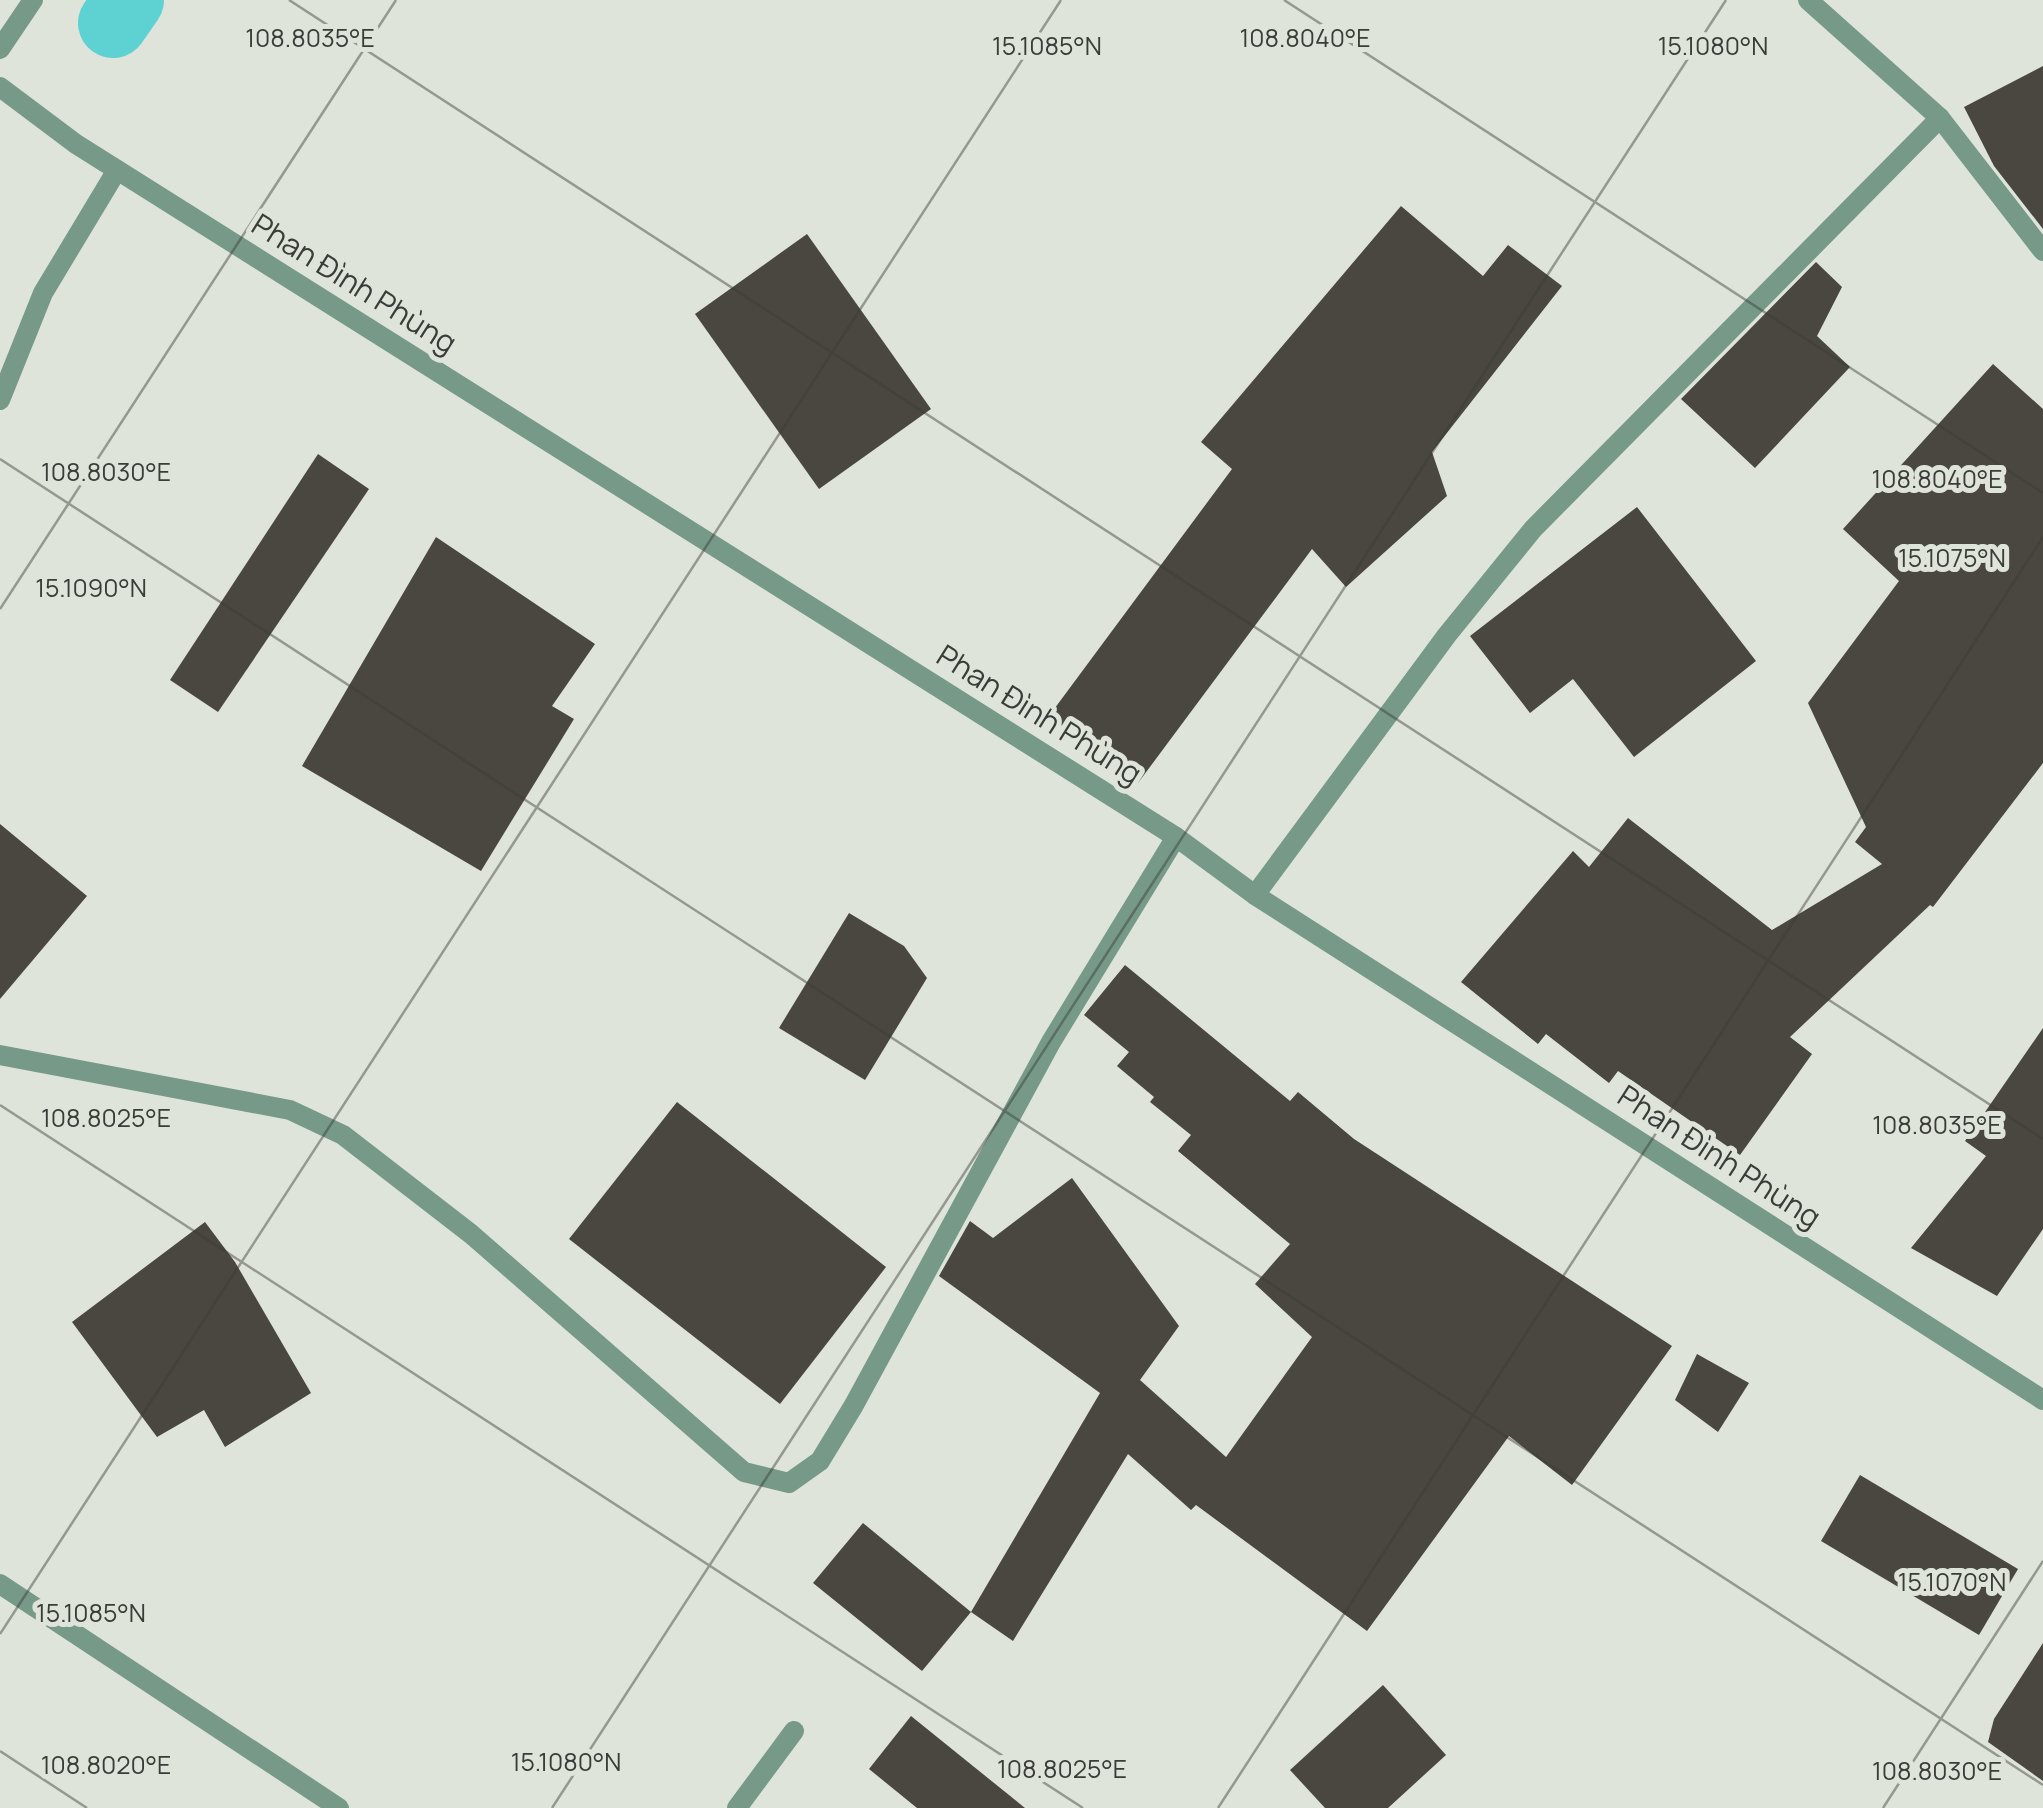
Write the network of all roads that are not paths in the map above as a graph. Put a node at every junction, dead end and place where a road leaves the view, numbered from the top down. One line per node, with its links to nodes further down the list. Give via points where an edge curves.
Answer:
1 (33, 0): 3 (street)
2 (1808, 0): 5 (street)
3 (0, 49)
4 (0, 87): 6 (street, Phan Đình Phùng)
5 (1940, 118): 7 (street); 10 (street, via 1533,529)
6 (118, 170): 8 (street, via 43,293); 9 (street, Phan Đình Phùng)
7 (2043, 252)
8 (0, 400)
9 (1176, 837): 10 (street, Phan Đình Phùng); 11 (street, via 1051,1042 837,1433 820,1460 789,1483 744,1472 471,1234 343,1135 290,1110)
10 (1254, 894): 12 (street, Phan Đình Phùng)
11 (0, 1055)
12 (2043, 1400)
13 (0, 1584): 15 (street)
14 (794, 1732): 16 (street)
15 (339, 1808)
16 (738, 1808)

